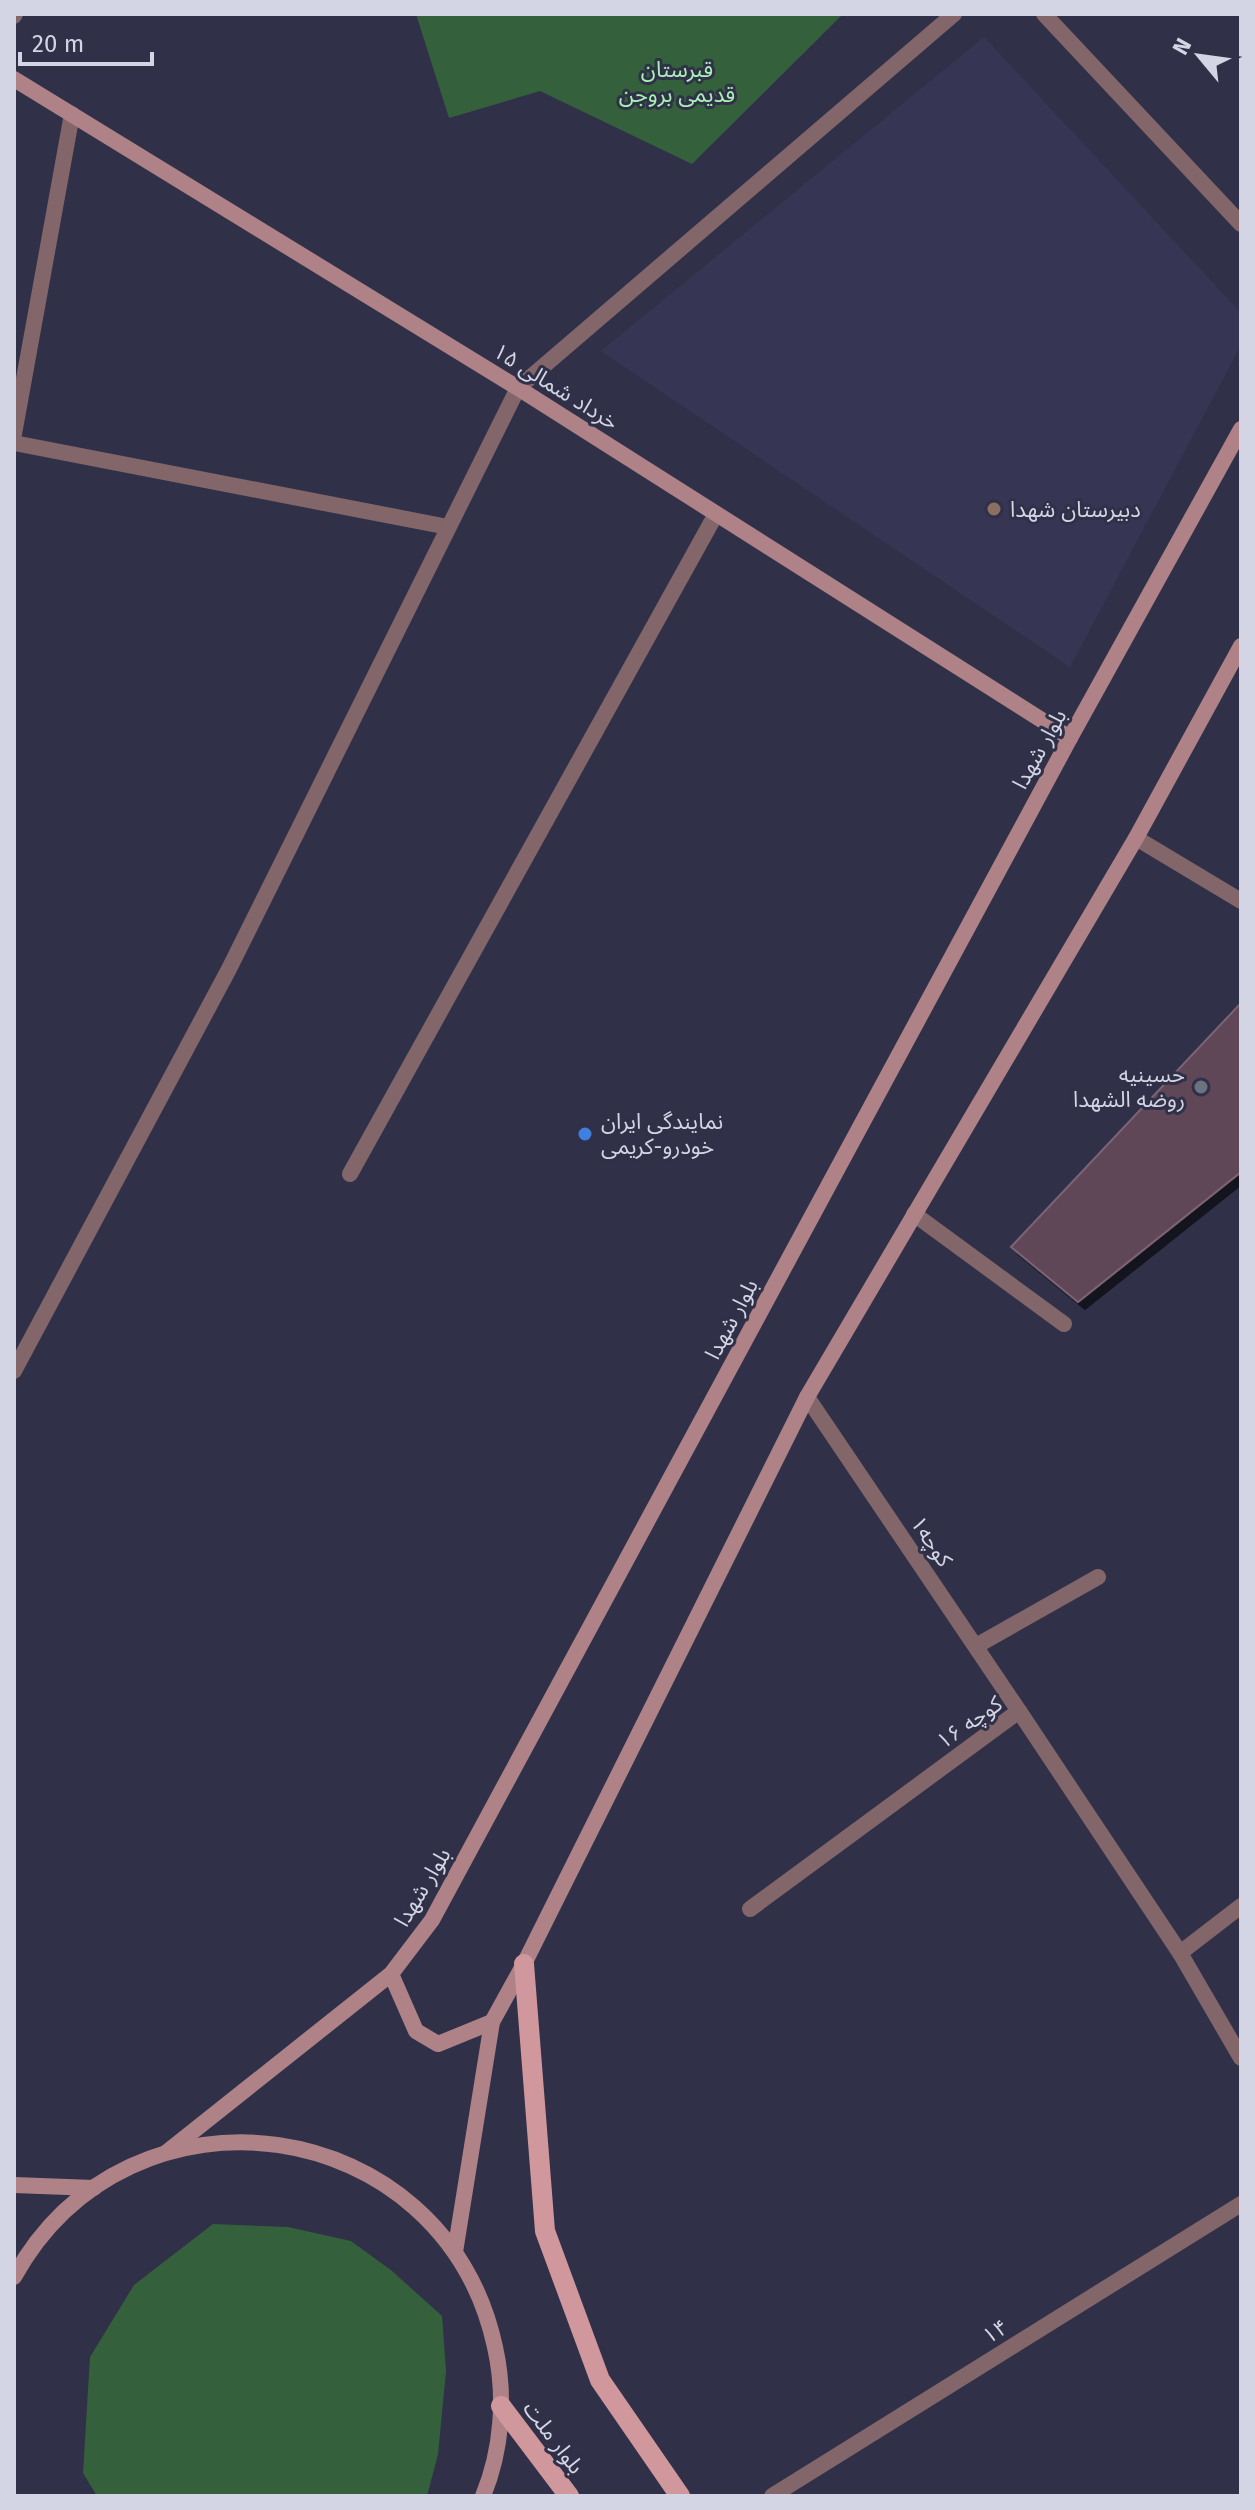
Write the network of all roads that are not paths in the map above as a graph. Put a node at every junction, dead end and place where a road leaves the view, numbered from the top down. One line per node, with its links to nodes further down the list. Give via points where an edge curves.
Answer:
1 (954, 14): 6 (street)
2 (1044, 14): 5 (street)
3 (14, 79): 4 (main road, ۱۵ خرداد شمالی)
4 (72, 114): 6 (main road, ۱۵ خرداد شمالی); 8 (street)
5 (1241, 224)
6 (518, 388): 10 (main road, ۱۵ خرداد شمالی); 11 (street)
7 (1241, 429): 13 (main road, بلوار شهدا)
8 (14, 434)
9 (14, 443): 11 (street)
10 (716, 514): 13 (main road, ۱۵ خرداد شمالی); 16 (street)
11 (448, 527): 19 (street, via 229,969)
12 (1241, 646): 14 (main road)
13 (1070, 738): 28 (main road, بلوار شهدا, via 432,1920)
14 (1136, 838): 15 (street); 17 (main road)
15 (1241, 901)
16 (350, 1174)
17 (914, 1214): 18 (street); 20 (main road)
18 (1064, 1324)
19 (14, 1371)
20 (807, 1397): 22 (street, کوچه۱); 27 (main road)
21 (1098, 1577): 22 (street)
22 (976, 1646): 23 (street, کوچه۱)
23 (1019, 1711): 25 (street, کوچه ۱۶); 26 (street, کوچه ۱۶)
24 (1241, 1906): 26 (street)
25 (750, 1909)
26 (1180, 1953): 30 (street)
27 (524, 1964): 29 (main road); 40 (main road, via 545,2231 600,2380)
28 (391, 1974): 29 (main road, via 416,2031 438,2044); 31 (main road, بلوار شهدا)
29 (492, 2022): 35 (main road)
30 (1241, 2058)
31 (167, 2152): 33 (main road); 35 (main road, via 247,2141 328,2155 399,2194)
32 (14, 2185): 33 (main road)
33 (94, 2188): 36 (main road, via 49,2227)
34 (1241, 2204): 41 (street, ۱۴)
35 (455, 2252): 37 (main road, via 489,2321)
36 (14, 2277)
37 (501, 2406): 38 (main road, via 496,2452); 39 (main road, بلوار ملت)
38 (483, 2496)
39 (569, 2496)
40 (680, 2496)
41 (772, 2496)

